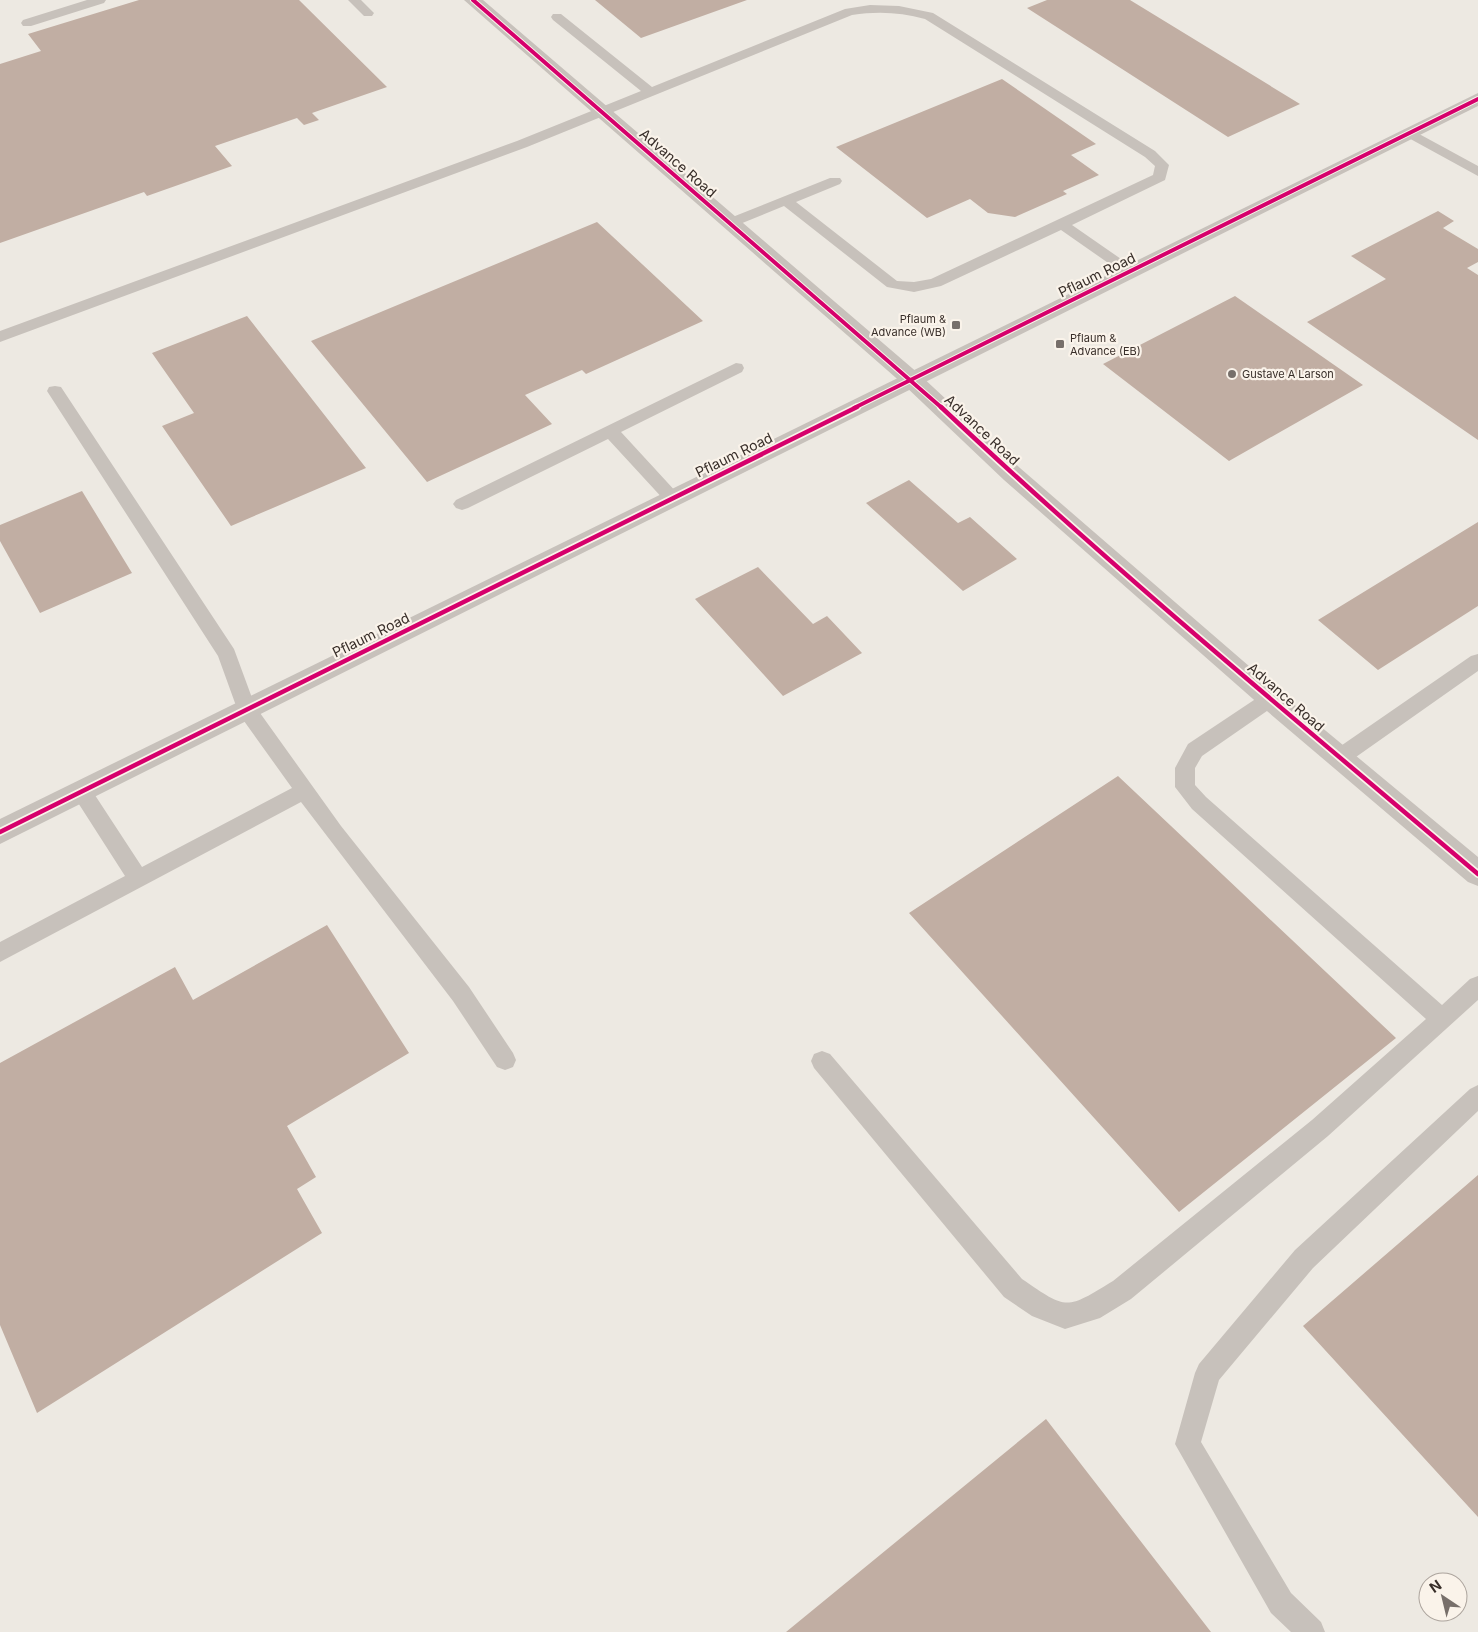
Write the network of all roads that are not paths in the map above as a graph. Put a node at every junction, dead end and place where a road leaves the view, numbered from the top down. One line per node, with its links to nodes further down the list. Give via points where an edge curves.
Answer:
1 (100, 0): 6 (lane)
2 (354, 0): 4 (lane)
3 (473, 0): 9 (street, Advance Road)
4 (368, 12)
5 (557, 17): 7 (lane)
6 (27, 23)
7 (650, 92): 9 (lane); 15 (lane, via 849,12 875,7 899,8 929,16 1150,154 1162,165 1160,177)
8 (1478, 99): 10 (street, Pflaum Road)
9 (602, 112): 14 (street, Advance Road); 17 (lane)
10 (1410, 132): 11 (lane); 16 (street, Pflaum Road)
11 (1478, 172)
12 (835, 181): 13 (lane)
13 (786, 201): 14 (lane); 15 (lane, via 892,284 906,289 936,283)
14 (730, 223): 19 (street, Advance Road)
15 (1062, 224): 16 (lane)
16 (1129, 271): 19 (street, Pflaum Road)
17 (0, 337)
18 (736, 368): 21 (lane)
19 (911, 379): 22 (street, Pflaum Road); 25 (street, Advance Road, via 1012,474)
20 (55, 391): 26 (lane, via 227,654)
21 (610, 431): 22 (lane); 23 (lane)
22 (672, 498): 26 (street, Pflaum Road)
23 (462, 504)
24 (1478, 661): 27 (lane)
25 (1270, 699): 27 (street, Advance Road); 35 (lane, via 1195,750 1185,768 1184,787)
26 (246, 710): 28 (lane); 29 (street, Pflaum Road)
27 (1339, 758): 31 (street, Advance Road)
28 (306, 790): 32 (lane); 36 (lane, via 334,832 461,994)
29 (82, 792): 30 (street, Pflaum Road); 32 (lane)
30 (0, 832)
31 (1478, 874)
32 (138, 879): 33 (lane)
33 (0, 952)
34 (1478, 986): 35 (lane)
35 (1442, 1019): 37 (lane, via 1320,1128 1122,1290 1091,1309 1065,1317 1014,1288)
36 (505, 1060)
37 (822, 1060)
38 (1478, 1096): 39 (lane, via 1304,1259 1208,1373 1188,1444 1281,1603)
39 (1311, 1632)

